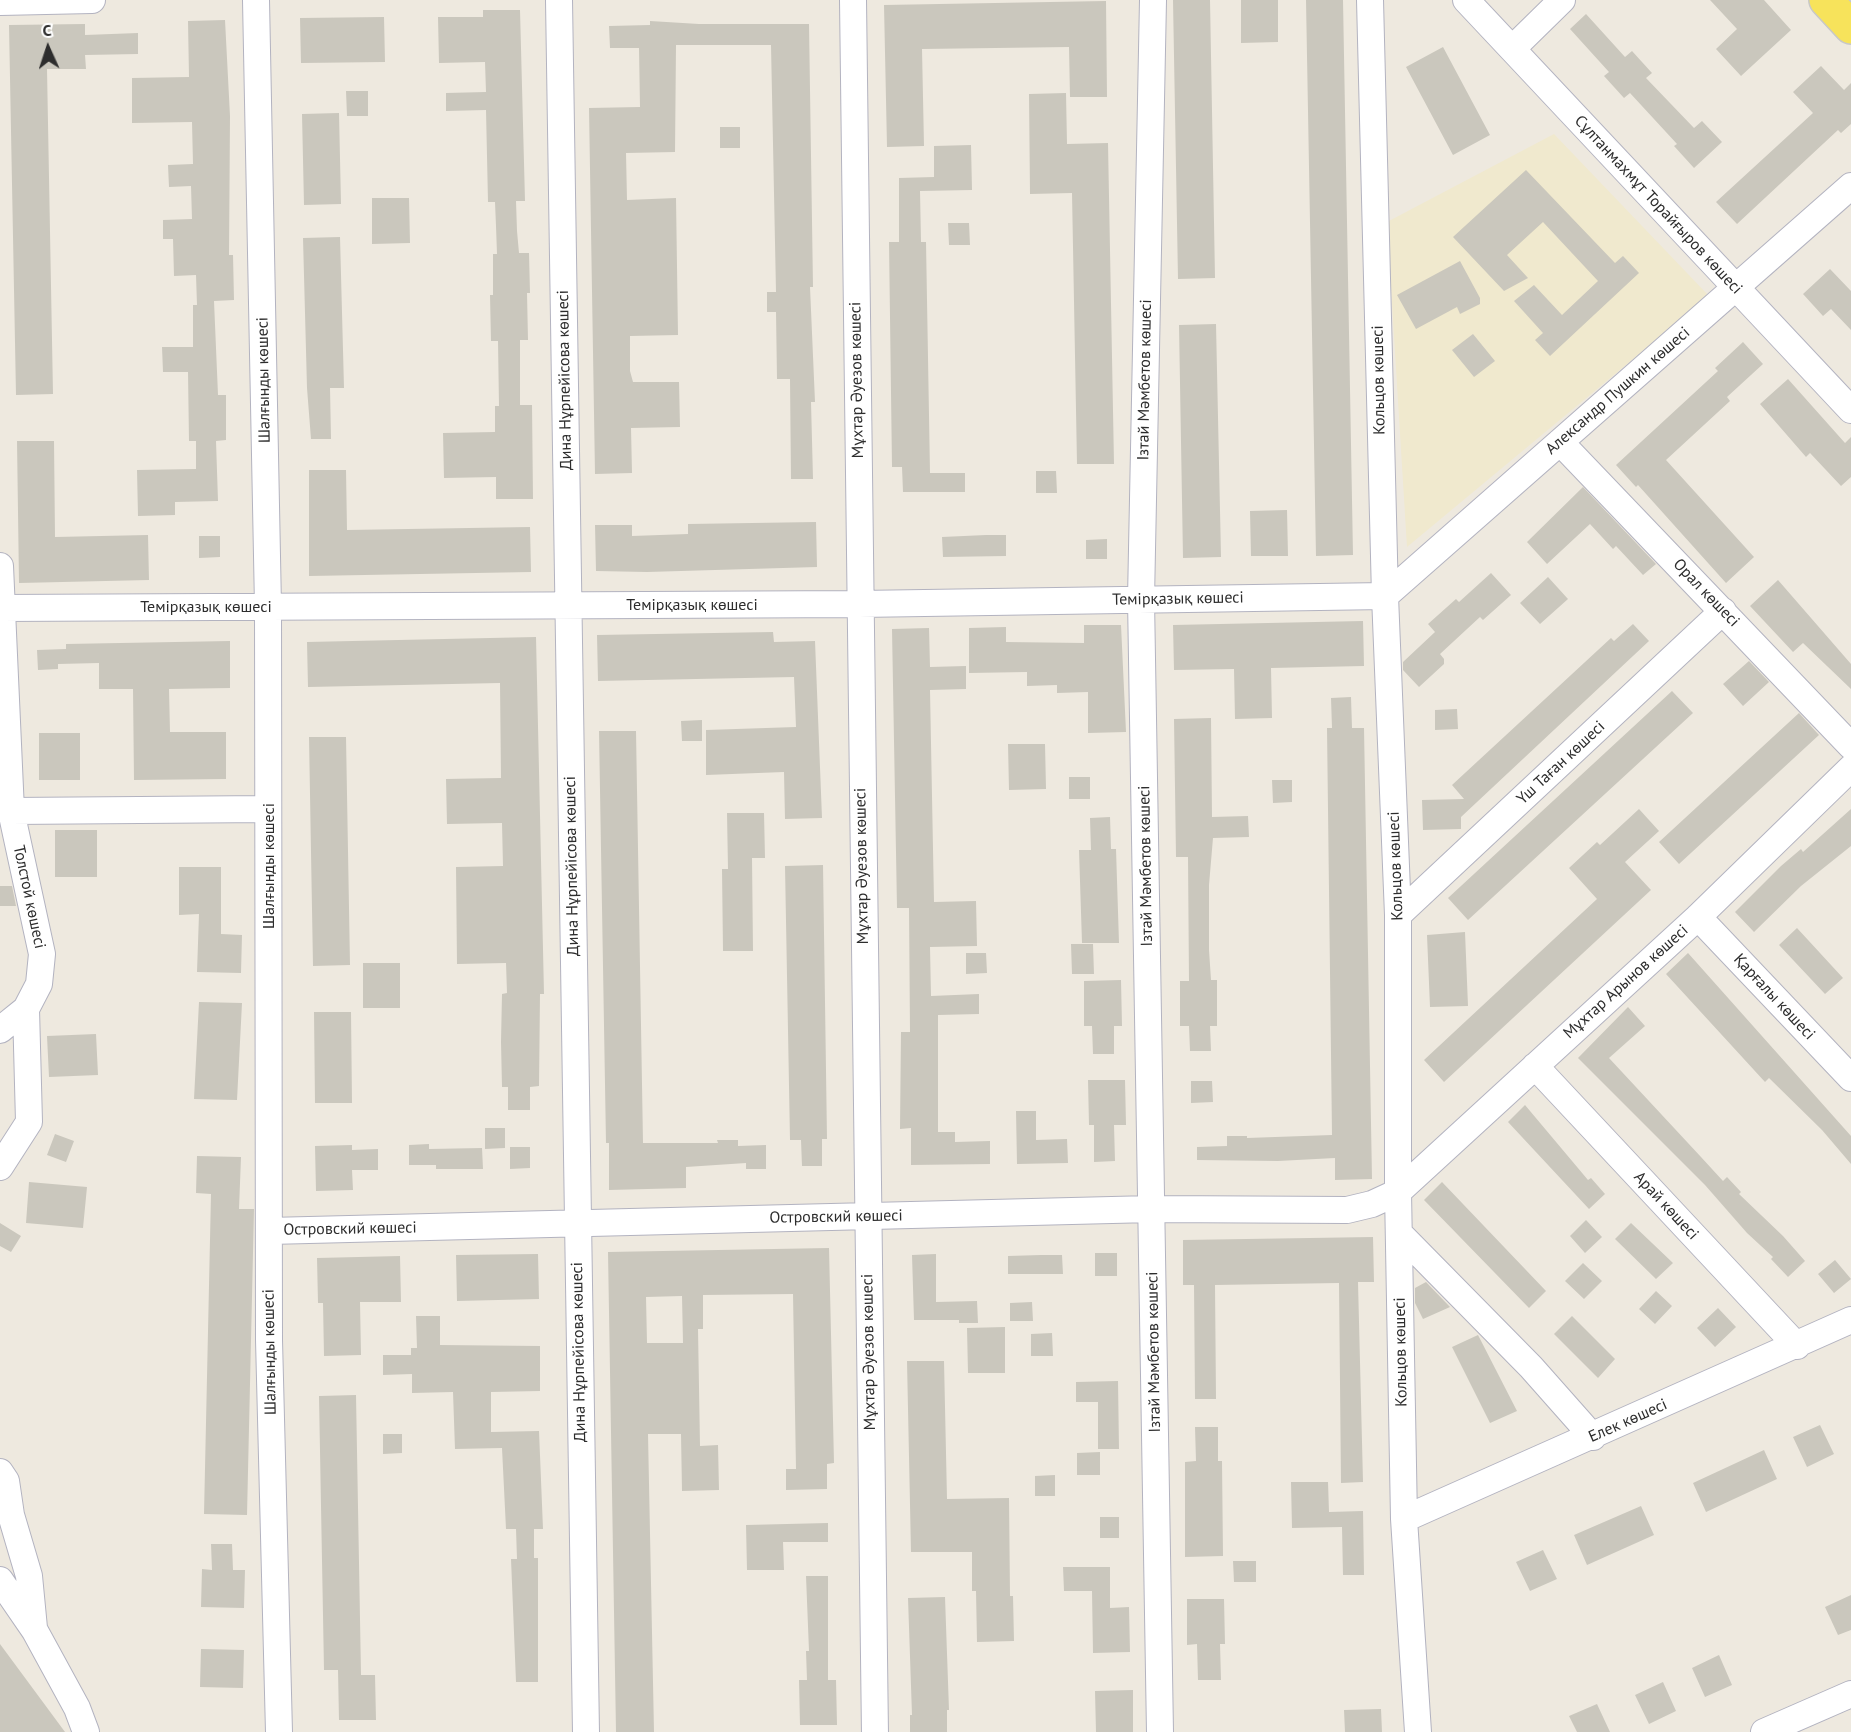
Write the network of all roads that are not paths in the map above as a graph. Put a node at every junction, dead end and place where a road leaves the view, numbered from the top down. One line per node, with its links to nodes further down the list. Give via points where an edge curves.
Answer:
1 (92, 0): 10 (street)
2 (256, 0): 21 (street, Шалғынды көшесі)
3 (559, 0): 22 (street, Дина Нұрпейісова көшесі)
4 (853, 0): 20 (street, Мұхтар Әуезов көшесі)
5 (1153, 0): 19 (street, Ізтай Мәмбетов көшесі)
6 (1370, 0): 18 (street, Кольцов көшесі)
7 (1466, 0): 12 (street, Сұлтанмахмұт Торайғыров көшесі)
8 (1562, 0): 12 (street)
9 (1826, 0): 11 (main road)
10 (0, 2)
11 (1851, 27)
12 (1512, 49): 14 (street, Сұлтанмахмұт Торайғыров көшесі)
13 (1851, 186): 14 (street, Александр Пушкин көшесі)
14 (1735, 288): 15 (street, Сұлтанмахмұт Торайғыров көшесі); 16 (street, Александр Пушкин көшесі)
15 (1851, 410)
16 (1560, 442): 18 (street, Александр Пушкин көшесі); 24 (street, Орал көшесі)
17 (0, 566): 23 (street, Толстой көшесі)
18 (1384, 596): 19 (street, Темірқазық көшесі); 29 (street, Кольцов көшесі)
19 (1141, 599): 20 (street, Темірқазық көшесі); 37 (street, Ізтай Мәмбетов көшесі)
20 (859, 604): 22 (street, Темірқазық көшесі); 38 (street, Мұхтар Әуезов көшесі)
21 (268, 606): 22 (street, Темірқазық көшесі); 23 (street, Темірқазық көшесі); 27 (street, Шалғынды көшесі)
22 (569, 606): 39 (street, Дина Нұрпейісова көшесі)
23 (1, 608): 28 (street, Толстой көшесі)
24 (1723, 611): 25 (street, Орал көшесі); 29 (street, Үш Таған көшесі)
25 (1851, 746)
26 (1851, 768): 30 (street, Мұхтар Арынов көшесі)
27 (268, 809): 28 (street); 40 (street, Шалғынды көшесі)
28 (11, 811): 31 (street, Толстой көшесі, via 42,954 39,984)
29 (1398, 915): 36 (street, Кольцов көшесі)
30 (1698, 916): 33 (street, Мұхтар Арынов көшесі); 34 (street, Қарғалы көшесі)
31 (26, 1009): 32 (street); 35 (street, via 29,1122)
32 (0, 1030)
33 (1535, 1066): 36 (street, Мұхтар Арынов көшесі); 43 (street, Арай көшесі)
34 (1851, 1078)
35 (0, 1167)
36 (1398, 1192): 37 (street, Островский көшесі, via 1347,1210); 41 (street, Кольцов көшесі)
37 (1152, 1209): 38 (street, Островский көшесі); 55 (street, Ізтай Мәмбетов көшесі)
38 (867, 1216): 39 (street, Островский көшесі); 54 (street, Мұхтар Әуезов көшесі)
39 (577, 1224): 40 (street, Островский көшесі); 53 (street, Дина Нұрпейісова көшесі)
40 (269, 1230): 52 (street, Шалғынды көшесі)
41 (1399, 1233): 44 (street, via 1531,1367); 46 (street, Кольцов көшесі)
42 (1851, 1320): 43 (street, Елек көшесі)
43 (1797, 1346): 44 (street, Елек көшесі)
44 (1593, 1437): 46 (street, Елек көшесі)
45 (0, 1472): 47 (street, via 6,1480 11,1515)
46 (1404, 1519): 56 (street, Кольцов көшесі)
47 (9, 1539): 49 (street, via 29,1576)
48 (0, 1580): 49 (street)
49 (35, 1631): 51 (street)
50 (1851, 1694): 57 (street)
51 (86, 1732)
52 (279, 1732)
53 (586, 1732)
54 (875, 1732)
55 (1160, 1732)
56 (1418, 1732)
57 (1764, 1732)

